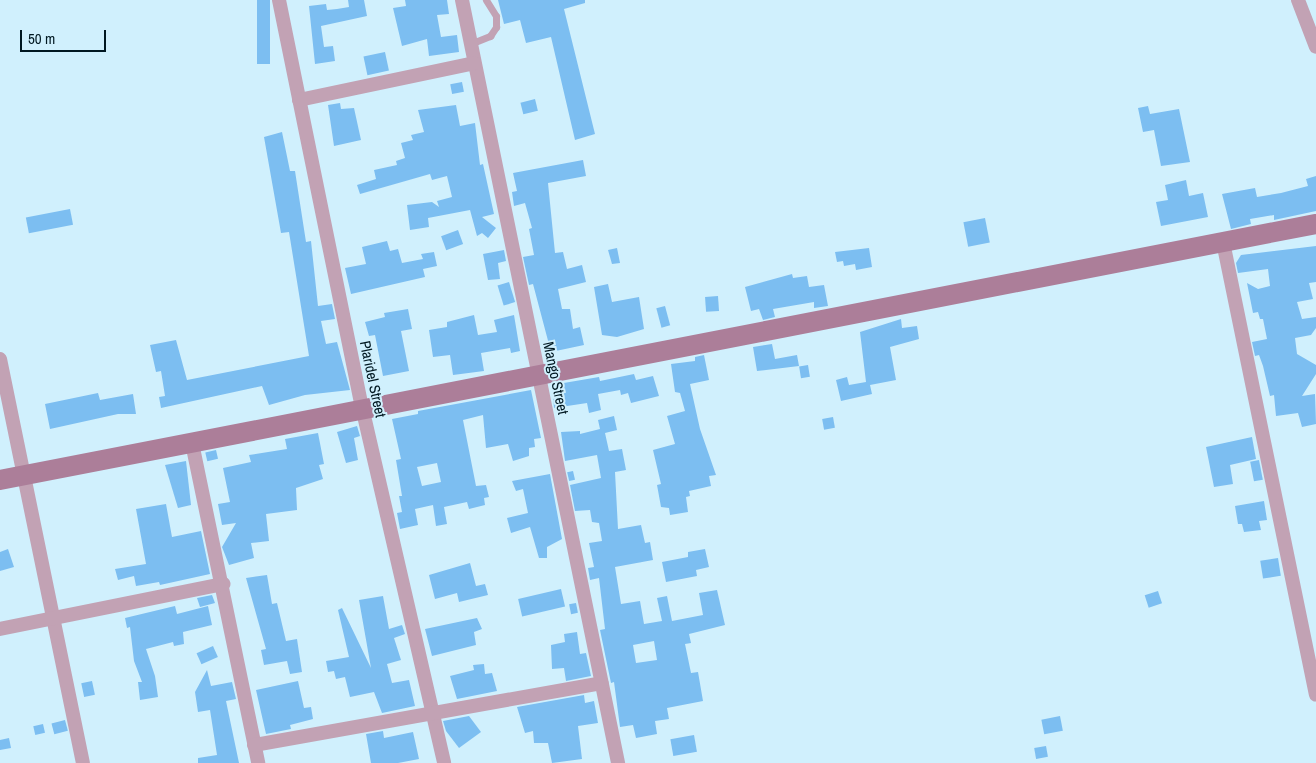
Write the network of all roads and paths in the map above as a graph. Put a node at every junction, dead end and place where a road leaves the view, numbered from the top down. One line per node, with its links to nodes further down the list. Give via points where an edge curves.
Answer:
1 (279, 0): 8 (street, Plaridel Street)
2 (462, 0): 5 (street, Mango Street)
3 (486, 0): 5 (lane, via 496,16 496,28 490,36)
4 (1298, 0): 6 (street)
5 (470, 44): 7 (street, Mango Street)
6 (1316, 47)
7 (474, 63): 8 (street); 12 (street, Mango Street)
8 (299, 100): 13 (street, Plaridel Street)
9 (1316, 224): 10 (main road)
10 (1223, 242): 12 (main road); 21 (street)
11 (0, 359): 15 (street)
12 (538, 373): 13 (main road); 20 (street, Mango Street)
13 (362, 407): 14 (main road); 22 (street, Plaridel Street)
14 (192, 443): 15 (main road); 17 (street)
15 (22, 475): 16 (main road); 18 (street)
16 (0, 480)
17 (224, 584): 18 (street); 23 (street)
18 (54, 618): 19 (street); 24 (street)
19 (0, 629)
20 (602, 683): 22 (street); 27 (street, Mango Street)
21 (1316, 695)
22 (432, 714): 23 (street); 26 (street, Plaridel Street)
23 (254, 745): 25 (street)
24 (83, 763)
25 (258, 763)
26 (444, 763)
27 (618, 763)

